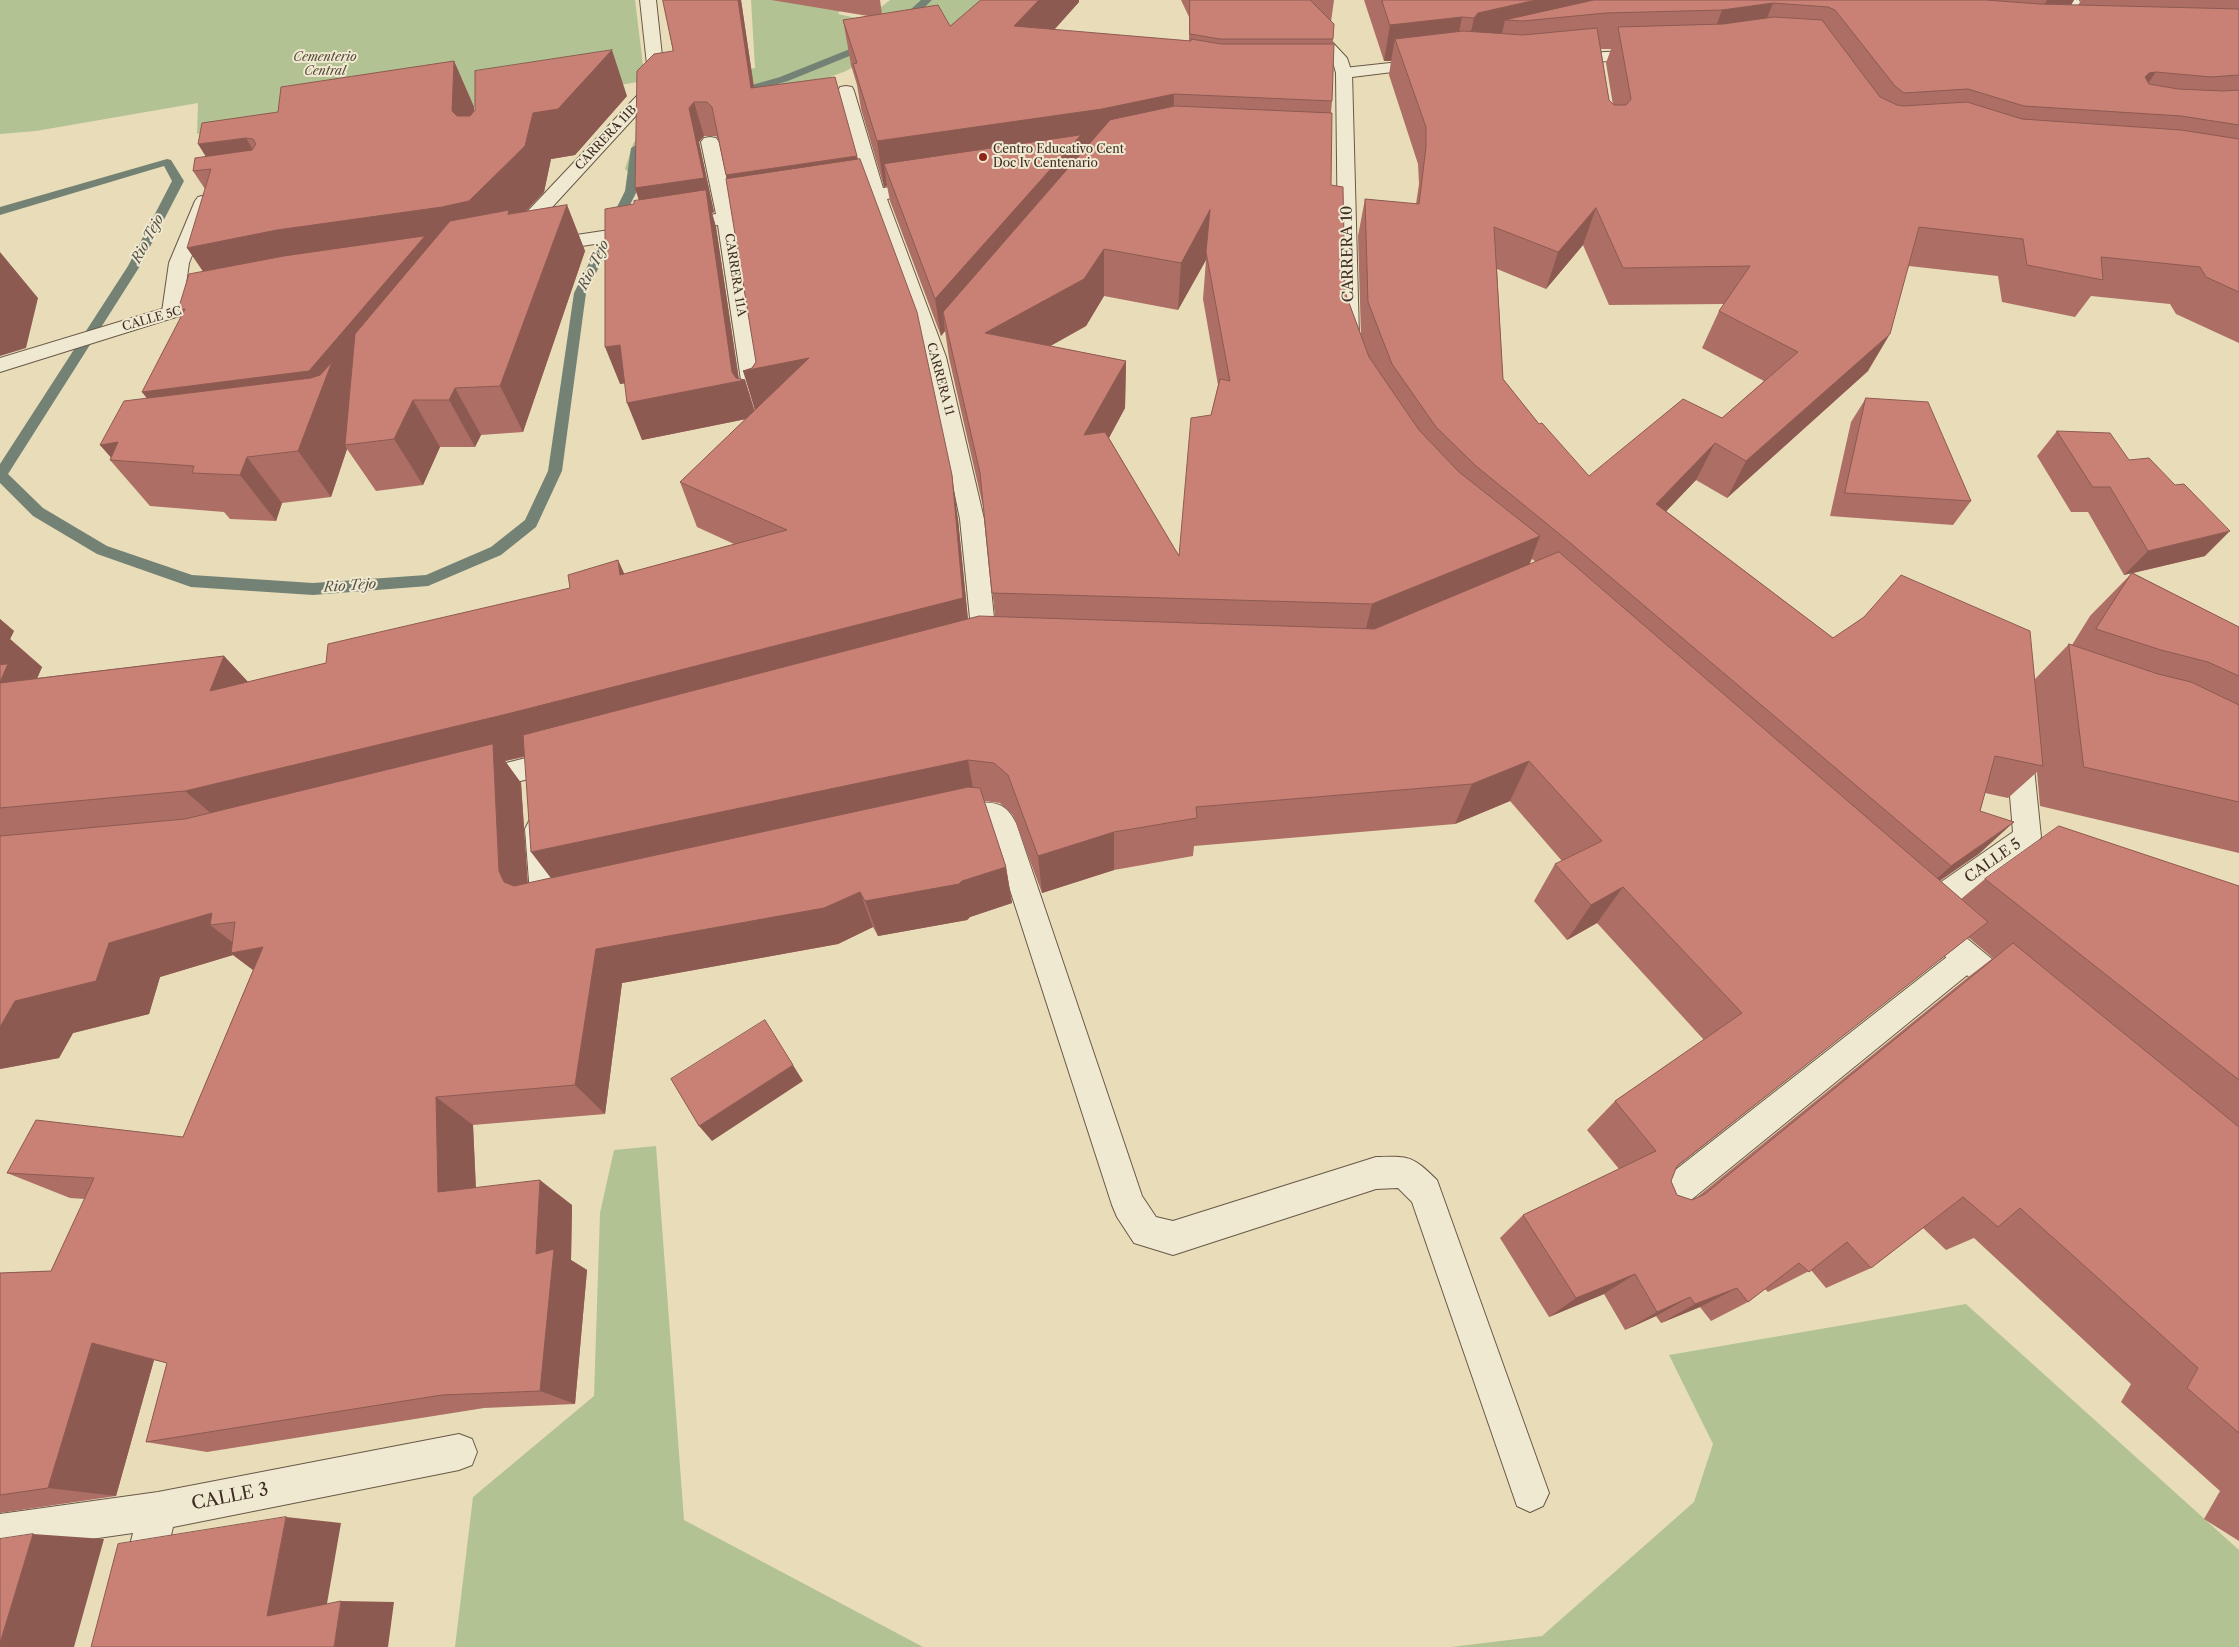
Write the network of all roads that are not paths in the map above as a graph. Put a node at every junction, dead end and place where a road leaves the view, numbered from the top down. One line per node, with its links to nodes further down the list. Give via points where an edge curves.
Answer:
1 (648, 0): 11 (street)
2 (1295, 0): 10 (street, CARRERA 10, via 1297,14 1342,61)
3 (2068, 0): 4 (street, via 2074,2 2077,13 2069,20 2038,31)
4 (2078, 35)
5 (1662, 54): 6 (street)
6 (1595, 56): 7 (street); 9 (street)
7 (1550, 60)
8 (1447, 61): 10 (street)
9 (1598, 74)
10 (1339, 79): 23 (street, CARRERA 10, via 1336,154 1349,339)
11 (657, 84): 12 (street); 20 (street, CARRERA 11B, via 507,249)
12 (628, 88)
13 (846, 91): 16 (street, CARRERA 11)
14 (710, 142): 20 (street, CARRERA 11A)
15 (945, 184): 16 (street)
16 (876, 195): 18 (street); 26 (street, CARRERA 11, via 943,350 972,518)
17 (224, 198): 22 (street, via 204,200 179,262)
18 (819, 204)
19 (782, 210): 20 (street)
20 (726, 218): 25 (street, CARRERA 11A)
21 (230, 300): 22 (street, CALLE 5C)
22 (172, 312): 24 (street, CALLE 5C)
23 (1355, 357)
24 (0, 365)
25 (756, 408)
26 (985, 650)
27 (2017, 728): 33 (street, CALLE 5, via 2027,837 1910,908)
28 (583, 754): 29 (street)
29 (535, 767): 30 (street); 32 (street, via 544,907)
30 (458, 786)
31 (927, 823): 37 (street, via 975,813 995,814 1002,823 1129,1205 1146,1231 1174,1238 1376,1173 1405,1172 1425,1192)
32 (583, 898)
33 (1967, 958): 34 (street); 35 (street)
34 (2028, 1008)
35 (1658, 1205)
36 (459, 1452): 38 (street, CALLE 3)
37 (1530, 1493)
38 (158, 1511): 39 (street, CALLE 3); 40 (street)
39 (0, 1533)
40 (124, 1647)

